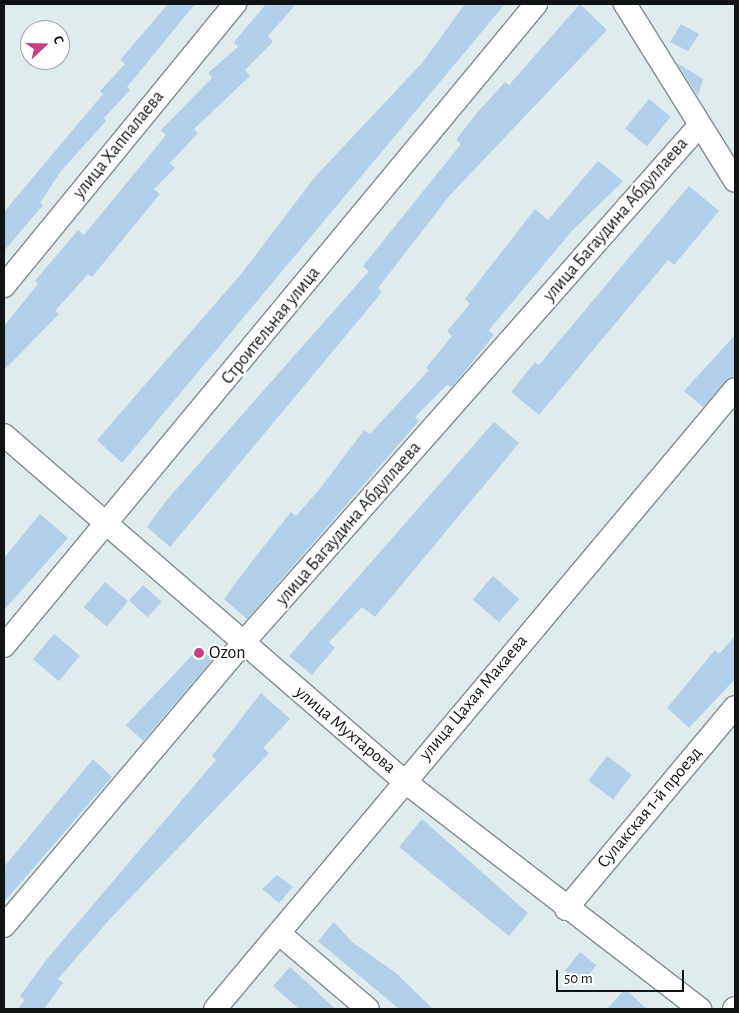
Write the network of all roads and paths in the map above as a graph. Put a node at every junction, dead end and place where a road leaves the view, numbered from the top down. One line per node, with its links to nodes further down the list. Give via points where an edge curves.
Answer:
1 (235, 4): 6 (street, улица Хаппалаева)
2 (536, 4): 9 (street, Строительная улица)
3 (625, 4): 4 (street)
4 (699, 126): 5 (street); 10 (street, улица Багаудина Абдуллаева)
5 (735, 181)
6 (4, 286)
7 (735, 388): 13 (street, улица Цахая Макаева)
8 (4, 435): 9 (street, улица Мухтарова)
9 (108, 525): 10 (street, улица Мухтарова); 11 (street, Строительная улица)
10 (243, 643): 13 (street, улица Мухтарова); 15 (street, улица Багаудина Абдуллаева)
11 (4, 646)
12 (735, 707): 14 (street, Сулакская 1-й проезд)
13 (404, 781): 14 (street, улица Мухтарова); 16 (street, улица Цахая Макаева)
14 (566, 909): 19 (street, улица Мухтарова)
15 (4, 926)
16 (280, 935): 17 (street, улица Цахая Макаева); 18 (street)
17 (215, 1009)
18 (368, 1009)
19 (700, 1009)

